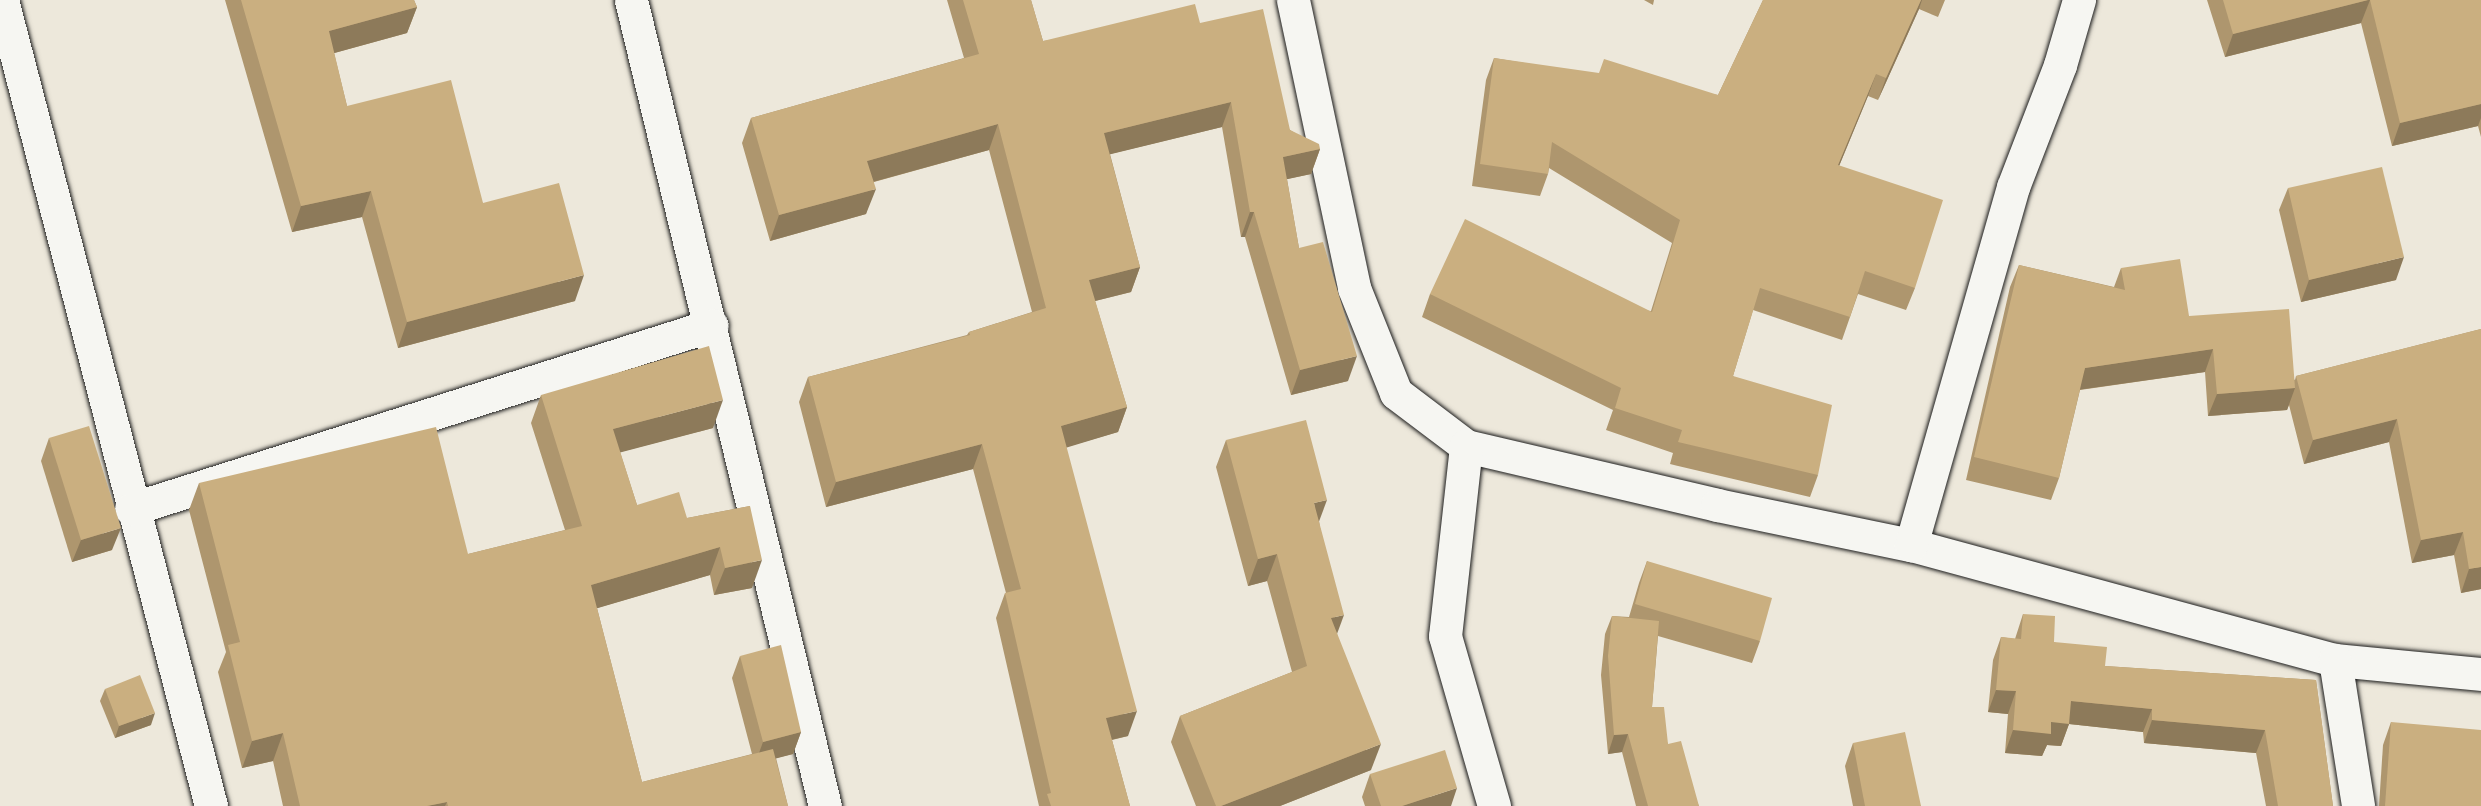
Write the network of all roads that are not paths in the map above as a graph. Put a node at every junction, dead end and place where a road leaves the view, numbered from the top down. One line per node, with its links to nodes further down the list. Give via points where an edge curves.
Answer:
1 (2, 0): 7 (street)
2 (632, 0): 5 (street)
3 (1293, 0): 6 (street, via 1354,288 1396,393)
4 (2079, 0): 8 (street, via 2060,65 2013,187)
5 (712, 325): 7 (street); 12 (street)
6 (1466, 446): 8 (street, via 1717,505); 13 (street, via 1445,636)
7 (131, 509): 11 (street)
8 (1911, 545): 9 (street)
9 (2335, 660): 10 (street); 14 (street)
10 (2481, 674)
11 (211, 806)
12 (825, 806)
13 (1494, 806)
14 (2358, 806)

